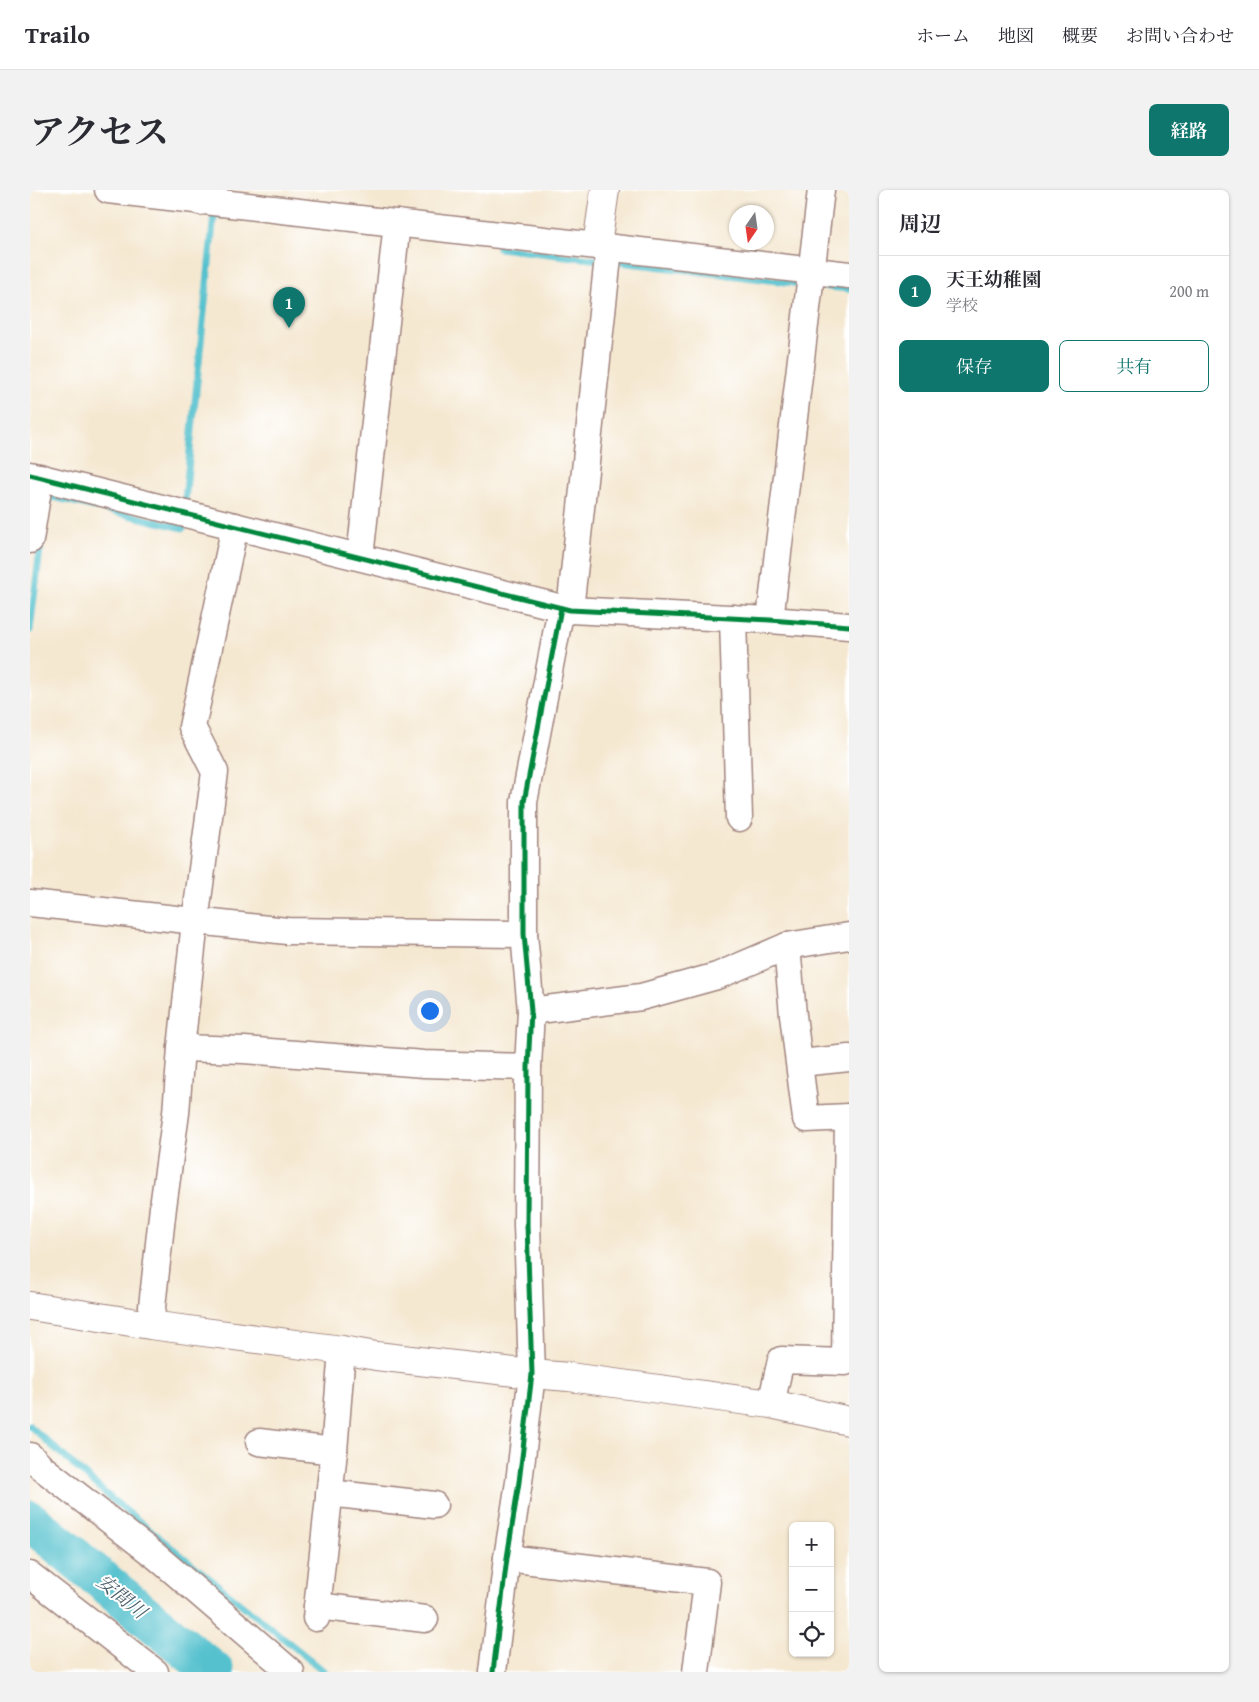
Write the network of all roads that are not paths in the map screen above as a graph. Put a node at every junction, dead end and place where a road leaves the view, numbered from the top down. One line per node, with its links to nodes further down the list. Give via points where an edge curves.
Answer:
1 (108, 190): 4 (street)
2 (605, 190): 6 (street)
3 (821, 190): 7 (street)
4 (201, 196): 5 (street)
5 (397, 223): 6 (street); 12 (street)
6 (603, 247): 7 (street); 13 (street)
7 (811, 270): 8 (street); 15 (street)
8 (849, 275)
9 (35, 476): 10 (street); 11 (street)
10 (235, 526): 12 (street); 19 (street, via 192,727 215,772)
11 (30, 540)
12 (360, 557): 13 (street)
13 (565, 609): 14 (street); 20 (street, via 524,802)
14 (733, 618): 15 (street); 17 (street)
15 (770, 620): 16 (street)
16 (849, 626)
17 (739, 818)
18 (30, 903): 19 (street)
19 (195, 922): 20 (street, via 286,931); 24 (street)
20 (524, 934): 23 (street)
21 (849, 936): 22 (street)
22 (787, 946): 23 (street, via 717,976 641,997); 26 (street)
23 (531, 1011): 27 (street)
24 (181, 1048): 27 (street, via 424,1064); 30 (street)
25 (849, 1058): 26 (street)
26 (800, 1063): 28 (street, via 806,1119)
27 (528, 1067): 32 (street, via 526,1225)
28 (849, 1117): 33 (street, via 844,1362 781,1360)
29 (30, 1306): 30 (street)
30 (150, 1325): 31 (street)
31 (342, 1350): 32 (street); 36 (street)
32 (532, 1374): 33 (street); 40 (street)
33 (771, 1404): 34 (street)
34 (849, 1421)
35 (260, 1442): 36 (street)
36 (334, 1451): 38 (street)
37 (30, 1456): 44 (street, via 157,1557)
38 (329, 1493): 39 (street); 42 (street, via 317,1612)
39 (434, 1505)
40 (507, 1558): 45 (street); 46 (street, via 707,1582)
41 (30, 1574): 43 (street)
42 (425, 1619)
43 (155, 1672)
44 (291, 1672)
45 (493, 1672)
46 (696, 1672)

